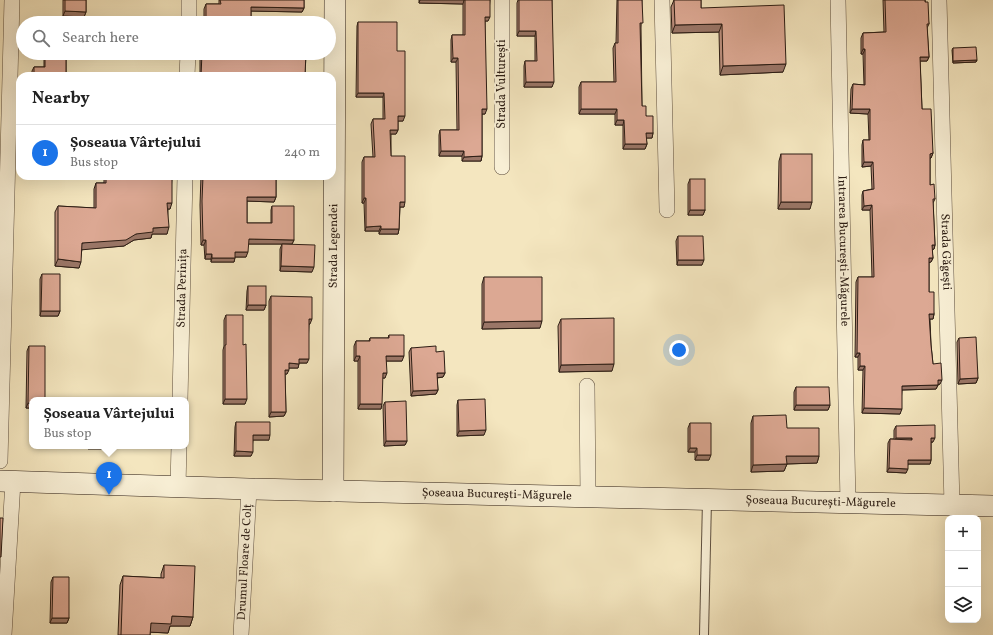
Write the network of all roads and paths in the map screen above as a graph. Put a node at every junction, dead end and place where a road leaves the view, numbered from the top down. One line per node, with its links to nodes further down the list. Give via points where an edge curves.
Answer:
1 (12, 0): 21 (street)
2 (189, 0): 8 (street)
3 (335, 0): 9 (main road, Strada Legendei)
4 (502, 0): 14 (street, Strada Vulturești)
5 (662, 0): 17 (street)
6 (838, 0): 28 (street, Intrarea București-Măgurele)
7 (939, 0): 29 (street, Strada Găgești)
8 (189, 16)
9 (335, 16)
10 (188, 60): 12 (street)
11 (335, 60): 13 (main road, Strada Legendei)
12 (188, 72)
13 (335, 72)
14 (502, 167)
15 (185, 180): 19 (street, Strada Perinița)
16 (334, 180): 25 (main road, Strada Legendei)
17 (667, 210)
18 (587, 386): 26 (street)
19 (180, 397)
20 (179, 449): 23 (street)
21 (0, 461)
22 (6, 481): 23 (main road, Șoseaua București-Măgurele); 31 (street)
23 (178, 486): 24 (main road, Șoseaua București-Măgurele)
24 (249, 489): 25 (main road, Șoseaua București-Măgurele); 32 (street, Drumul Floare de Colț)
25 (333, 491): 26 (main road, Șoseaua București-Măgurele)
26 (588, 497): 27 (main road, Șoseaua București-Măgurele)
27 (708, 500): 28 (main road, Șoseaua București-Măgurele); 33 (lane)
28 (848, 503): 29 (main road, Șoseaua București-Măgurele)
29 (952, 505): 30 (main road, Șoseaua București-Măgurele)
30 (993, 506)
31 (4, 635)
32 (241, 635)
33 (704, 635)

